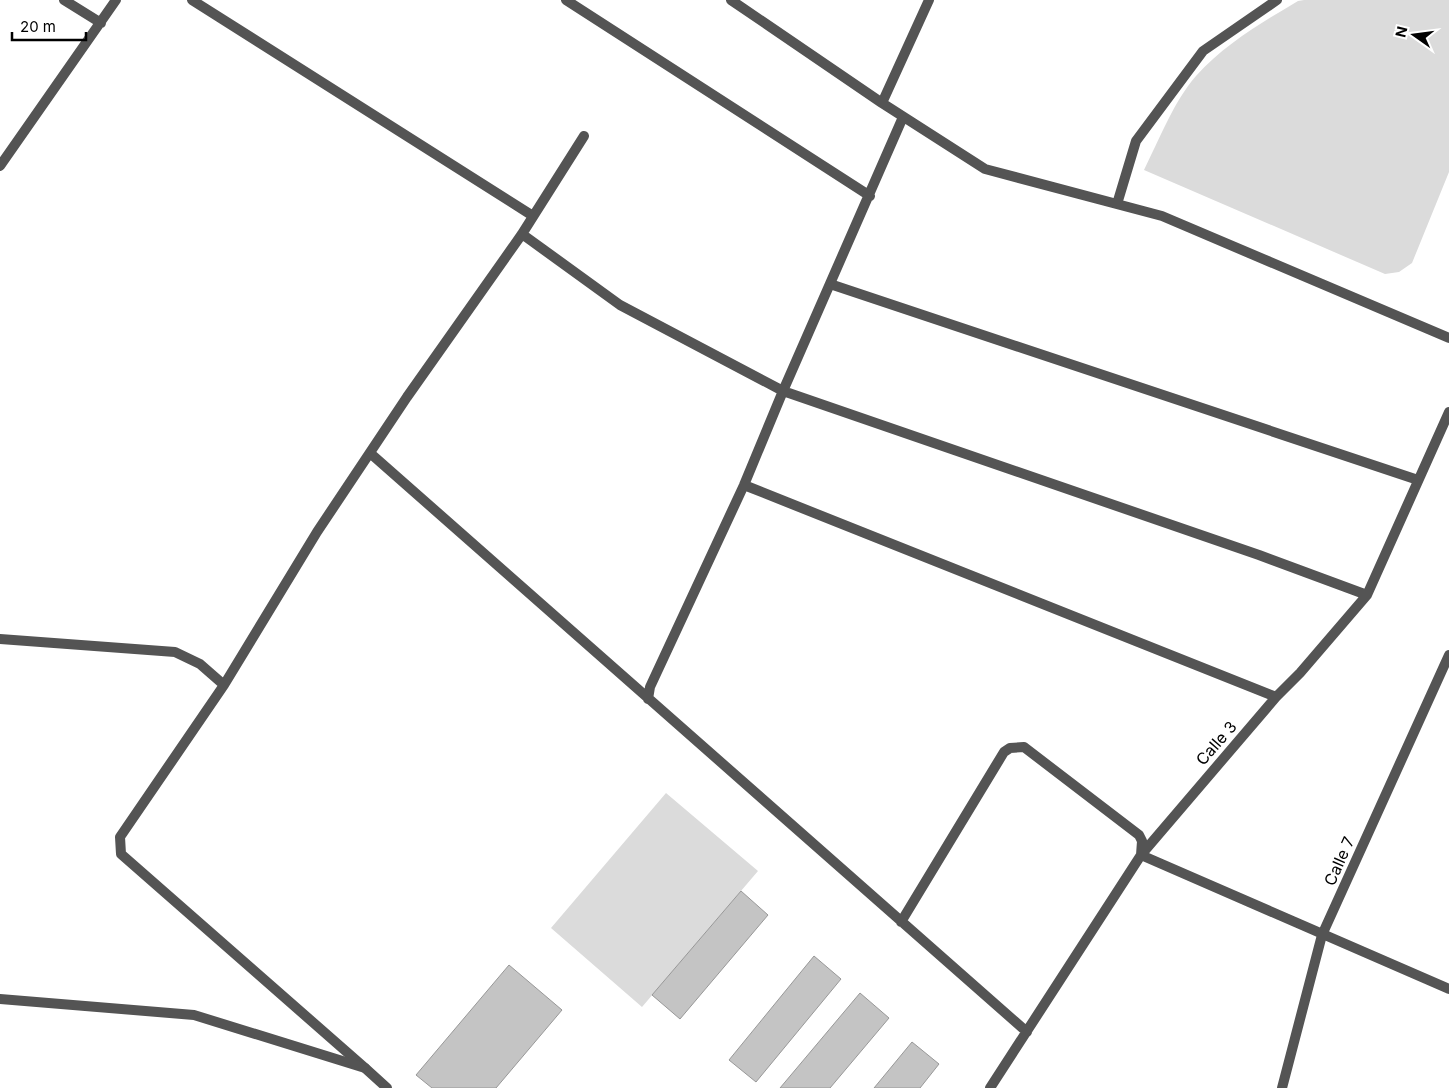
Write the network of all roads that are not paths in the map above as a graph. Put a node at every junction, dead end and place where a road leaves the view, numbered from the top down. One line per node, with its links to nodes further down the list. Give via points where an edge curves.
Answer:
1 (64, 0): 8 (street)
2 (116, 0): 8 (street)
3 (192, 0): 15 (street)
4 (566, 0): 13 (street)
5 (731, 0): 9 (street)
6 (929, 0): 9 (street)
7 (1277, 0): 14 (street, via 1203,51 1136,141)
8 (101, 23): 12 (street)
9 (882, 103): 10 (street)
10 (903, 117): 13 (street); 14 (street, via 986,169)
11 (584, 136): 15 (street)
12 (0, 166)
13 (870, 196): 17 (street)
14 (1116, 204): 18 (street, via 1162,216)
15 (533, 216): 16 (street)
16 (522, 234): 19 (street, via 620,305); 21 (street)
17 (830, 284): 19 (street); 22 (street)
18 (1449, 338)
19 (782, 391): 23 (street); 24 (street)
20 (1449, 412): 22 (street, Calle 3)
21 (370, 453): 27 (street, via 271,604); 29 (street)
22 (1418, 480): 24 (street, Calle 3)
23 (744, 485): 28 (street); 29 (street, via 650,687)
24 (1367, 595): 28 (street, Calle 3)
25 (0, 639): 27 (street, via 175,652 200,664)
26 (1449, 655): 32 (street, Calle 7)
27 (224, 685): 36 (street, via 120,837 121,854)
28 (1276, 697): 30 (street, Calle 3)
29 (648, 699): 31 (street)
30 (1141, 855): 31 (street, via 1139,835 1029,750 1010,748 1004,752); 32 (street); 35 (street, Calle 3)
31 (901, 922): 35 (street)
32 (1322, 935): 33 (street); 39 (street, Calle 7)
33 (1449, 989)
34 (0, 1000): 36 (street, via 194,1015)
35 (1027, 1032): 38 (street, Calle 3)
36 (365, 1068): 37 (street)
37 (387, 1088)
38 (990, 1088)
39 (1282, 1088)

